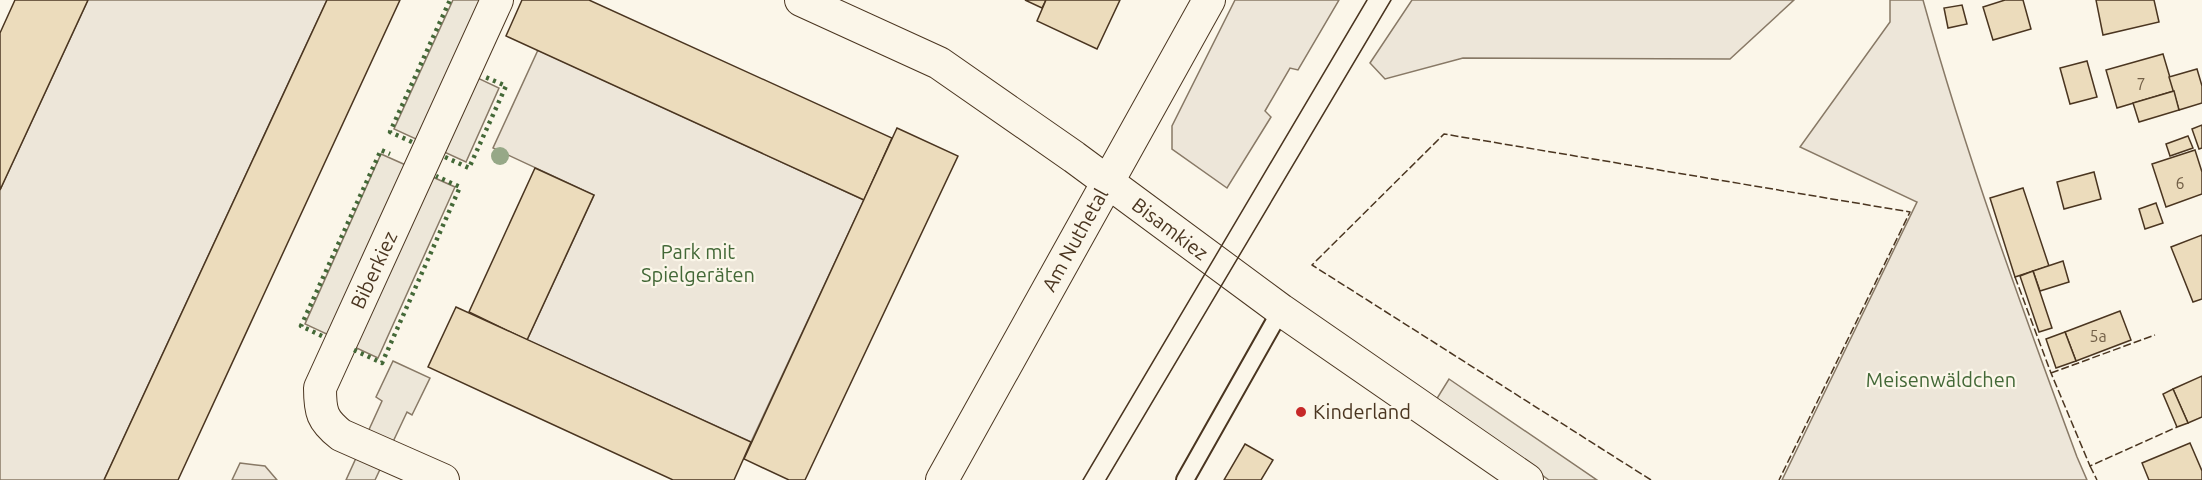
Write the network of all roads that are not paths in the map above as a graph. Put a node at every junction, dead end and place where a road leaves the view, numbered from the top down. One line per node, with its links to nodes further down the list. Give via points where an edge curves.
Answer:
1 (497, 0): 6 (street, Biberkiez, via 320,388 320,408 328,424 341,435)
2 (801, 0): 4 (street, Bisamkiez, via 939,63)
3 (1209, 0): 4 (street, Am Nuthetal)
4 (1108, 182): 5 (street, Bisamkiez); 7 (street, Am Nuthetal)
5 (1281, 310): 8 (lane); 9 (street, Bisamkiez)
6 (443, 480)
7 (942, 480)
8 (1185, 480)
9 (1527, 480)

